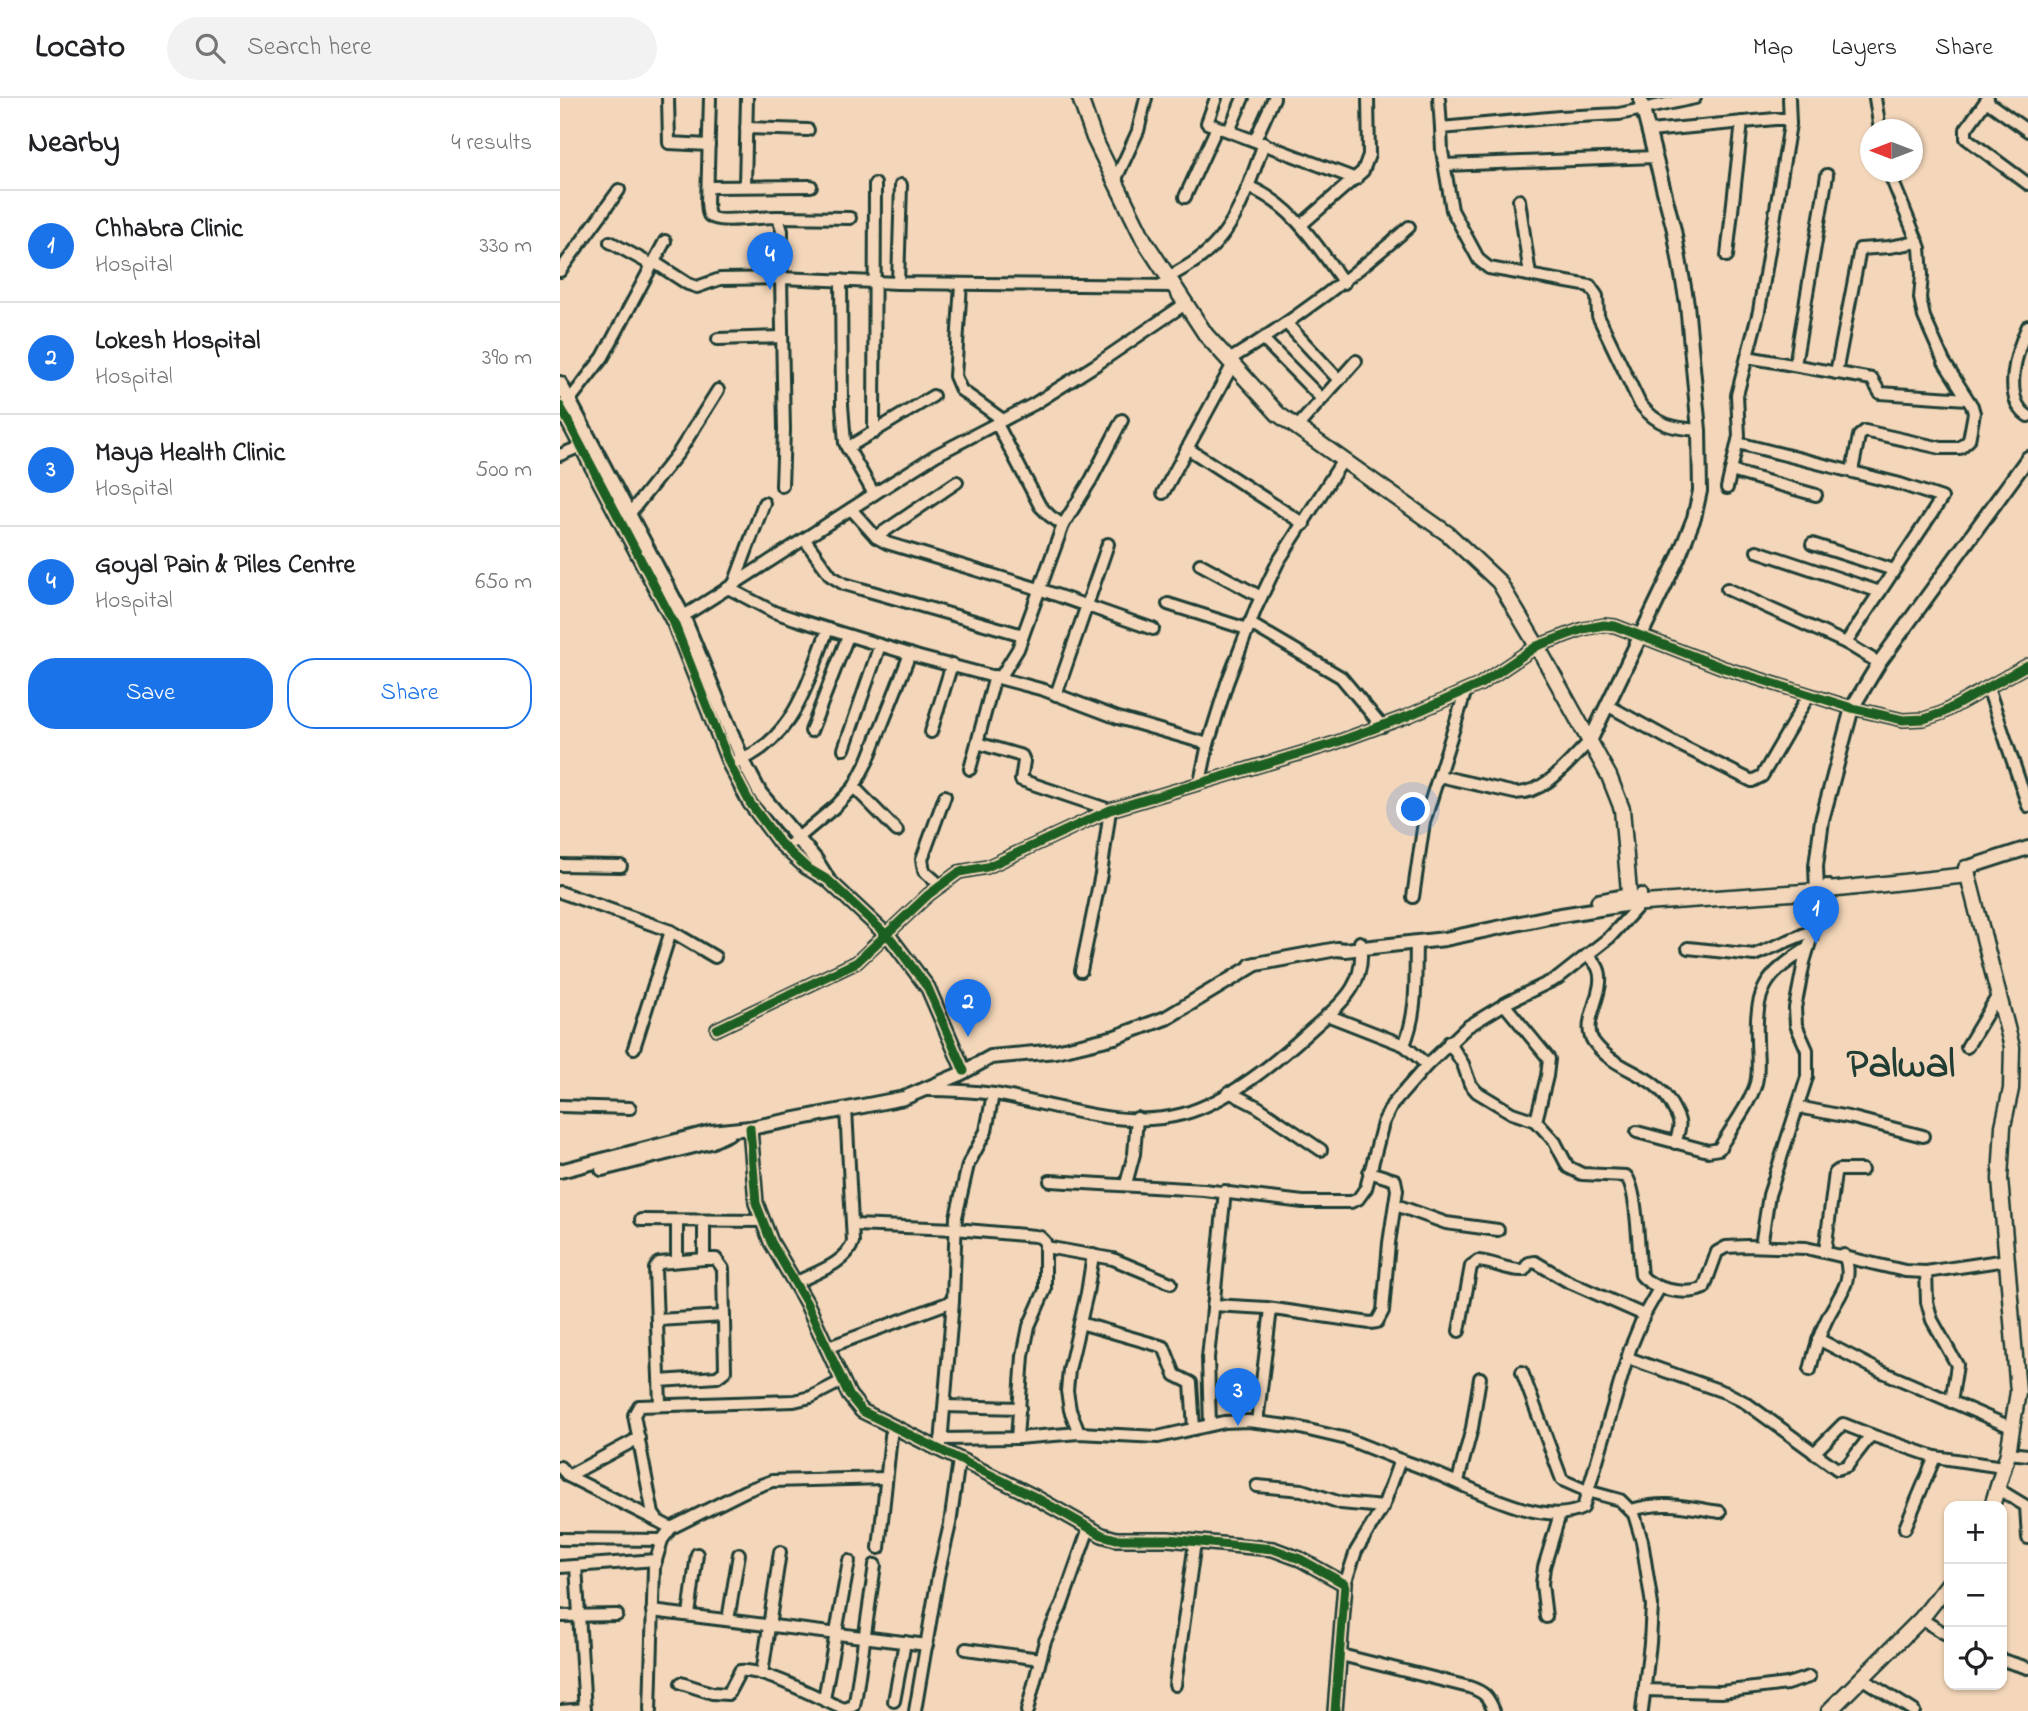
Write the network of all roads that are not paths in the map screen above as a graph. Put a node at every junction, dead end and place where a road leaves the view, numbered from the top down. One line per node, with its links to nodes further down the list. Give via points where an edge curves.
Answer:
1 (668, 98): 27 (street, via 669,143)
2 (710, 98): 27 (street)
3 (747, 98): 20 (street)
4 (1080, 98): 32 (main road)
5 (1146, 98): 32 (street, via 1138,131)
6 (1216, 98): 19 (street, via 1206,121)
7 (1243, 98): 23 (street)
8 (1274, 98): 26 (street)
9 (1368, 98): 31 (street, via 1369,155)
10 (1439, 98): 21 (street)
11 (1695, 98): 15 (street)
12 (1789, 98): 18 (street)
13 (1875, 98): 16 (street)
14 (1987, 99): 25 (street); 35 (street, via 1966,129 1966,138)
15 (1642, 104): 21 (street); 24 (street)
16 (1878, 119)
17 (1742, 122): 18 (street, via 1785,119); 24 (street); 51 (street)
18 (1790, 124): 68 (street, via 1765,283)
19 (1217, 127): 23 (street); 42 (street)
20 (746, 128): 22 (street); 37 (street)
21 (1441, 128): 29 (street)
22 (808, 130)
23 (1229, 131): 26 (street)
24 (1650, 131): 28 (street)
25 (2028, 131)
26 (1260, 142): 31 (street); 40 (street)
27 (709, 145): 39 (street)
28 (1655, 157): 29 (street); 84 (street, via 1687,304)
29 (1445, 165): 54 (street, via 1455,220 1479,260 1489,268)
30 (1827, 175): 71 (street)
31 (1356, 179): 46 (street)
32 (1115, 181): 59 (main road, via 1144,240)
33 (1893, 182): 50 (street)
34 (875, 184): 57 (street)
35 (2028, 184)
36 (901, 185): 58 (street)
37 (745, 186): 38 (street); 39 (street)
38 (811, 186)
39 (708, 187): 44 (street, via 707,203 713,218)
40 (1249, 187): 46 (street, via 1276,201); 59 (street, via 1216,242)
41 (619, 190): 53 (street)
42 (1185, 197)
43 (1519, 201): 54 (street)
44 (778, 217): 45 (street); 55 (street)
45 (850, 218)
46 (1301, 225): 60 (street)
47 (1409, 228): 60 (street)
48 (665, 241): 52 (street)
49 (610, 242): 52 (street)
50 (1918, 242): 72 (street, via 1859,250); 78 (street, via 1924,317 1944,362)
51 (1727, 256)
52 (653, 263): 55 (street, via 697,286 720,279); 79 (street, via 604,357)
53 (560, 271)
54 (1530, 275): 84 (street, via 1590,286 1597,296 1598,316 1640,404 1667,426)
55 (781, 278): 56 (street); 65 (street)
56 (841, 280): 57 (street); 89 (street)
57 (873, 281): 58 (street); 85 (street)
58 (898, 282): 61 (street)
59 (1172, 282): 61 (street); 62 (main road)
60 (1344, 283): 63 (street)
61 (961, 284): 82 (street, via 956,376 961,390)
62 (1185, 304): 70 (main road); 82 (street, via 1097,365)
63 (1287, 324): 67 (street); 73 (street)
64 (2028, 326): 80 (street, via 2015,360 2014,394 2017,407)
65 (782, 337): 66 (street); 96 (street)
66 (718, 339)
67 (1263, 339): 70 (street); 77 (street)
68 (1746, 357): 71 (street); 86 (street, via 1737,395)
69 (1356, 361): 73 (street)
70 (1231, 362): 83 (main road, via 1278,414); 88 (street)
71 (1795, 365): 72 (street)
72 (1836, 373): 78 (street, via 1872,379 1880,393)
73 (1339, 380): 77 (street)
74 (560, 383): 79 (street)
75 (718, 390): 103 (street, via 679,452)
76 (933, 396): 85 (street)
77 (1322, 399): 83 (street)
78 (1968, 399): 94 (street, via 1973,413 1966,445 1941,448 1866,431 1859,436)
79 (565, 403): 87 (street)
80 (2028, 416)
81 (1122, 419): 105 (street)
82 (1000, 422): 98 (street); 105 (street, via 1040,506)
83 (1297, 427): 92 (main road)
84 (1699, 430): 125 (street, via 1694,518)
85 (874, 433): 89 (street)
86 (1738, 443): 93 (street); 94 (street)
87 (586, 444): 90 (street); 103 (street)
88 (1187, 448): 99 (street); 104 (street)
89 (847, 449): 98 (street)
90 (560, 455)
91 (2028, 458): 131 (street)
92 (1343, 460): 104 (street); 129 (main road, via 1448,534 1499,582)
93 (1731, 471): 97 (street); 100 (street)
94 (1852, 471): 112 (street, via 1942,498)
95 (957, 482): 106 (street)
96 (782, 486)
97 (1727, 488)
98 (874, 494): 102 (street)
99 (1163, 494)
100 (1816, 495)
101 (764, 503): 113 (street)
102 (852, 509): 106 (street); 107 (street)
103 (626, 519): 120 (street)
104 (1304, 524): 117 (street)
105 (1063, 525): 114 (street)
106 (876, 537): 114 (street, via 907,551)
107 (805, 540): 113 (street); 124 (street, via 831,576 844,584)
108 (1108, 544): 119 (street)
109 (1812, 544): 112 (street)
110 (1757, 551): 116 (street)
111 (1200, 564): 117 (street)
112 (1894, 569): 116 (street)
113 (731, 586): 120 (street); 122 (street, via 774,612)
114 (1039, 589): 119 (street); 124 (street)
115 (1727, 589): 127 (street)
116 (1880, 592): 127 (street)
117 (1261, 597): 121 (street)
118 (1168, 604): 121 (street)
119 (1086, 606): 123 (street); 137 (street)
120 (678, 620): 148 (street)
121 (1248, 626): 141 (street, via 1341,677); 146 (street)
122 (828, 629): 126 (street); 148 (street, via 786,727)
123 (1153, 629)
124 (1023, 635): 134 (street)
125 (1640, 635): 129 (street, via 1604,625); 138 (street); 139 (street)
126 (848, 636): 128 (street); 142 (street)
127 (1846, 643): 131 (street)
128 (880, 645): 130 (street); 147 (street)
129 (1538, 646): 136 (street); 144 (main road)
130 (910, 654): 132 (street); 152 (street)
131 (1879, 663): 140 (street)
132 (952, 664): 134 (street); 143 (street)
133 (2028, 665): 135 (street)
134 (998, 677): 137 (street); 145 (street)
135 (1988, 688): 140 (street, via 1924,719 1903,720); 154 (street)
136 (1465, 693): 141 (street); 150 (street)
137 (1056, 695): 146 (street)
138 (1809, 695): 139 (street, via 1762,776 1752,781); 140 (street)
139 (1607, 705): 144 (street)
140 (1852, 708): 166 (street, via 1822,820 1816,866)
141 (1382, 726): 151 (street)
142 (811, 731)
143 (931, 732)
144 (1590, 741): 150 (street, via 1541,787 1525,793); 169 (main road, via 1622,809)
145 (977, 743): 149 (street); 155 (street, via 1022,756 1021,780)
146 (1208, 744): 151 (street)
147 (844, 749)
148 (737, 763): 157 (street); 158 (street, via 759,818)
149 (970, 769)
150 (1439, 776): 168 (street, via 1424,822)
151 (1200, 782): 155 (street)
152 (854, 787): 156 (street); 157 (street)
153 (946, 796): 165 (street, via 922,859 924,871)
154 (2028, 806)
155 (1110, 810): 165 (street, via 987,867 959,872); 179 (street)
156 (897, 831)
157 (797, 838): 158 (street); 164 (street)
158 (786, 848): 164 (street)
159 (2028, 848): 163 (street)
160 (2028, 857): 163 (street)
161 (560, 865): 162 (street)
162 (621, 866)
163 (1967, 872): 166 (main road); 180 (main road)
164 (828, 880): 172 (street)
165 (940, 885): 172 (street)
166 (1822, 888): 169 (main road); 170 (street)
167 (560, 892): 171 (street)
168 (1413, 897)
169 (1635, 899): 173 (street); 174 (street); 177 (street, via 1610,937)
170 (1814, 930): 175 (street, via 1754,955); 176 (street)
171 (671, 931): 178 (street); 187 (street)
172 (886, 933): 183 (street, via 857,962); 189 (street, via 928,988)
173 (1416, 943): 174 (street); 185 (street, via 1415,1004)
174 (1361, 945): 182 (street, via 1355,987); 189 (street, via 1256,964 1139,1021 1078,1040 989,1052)
175 (1688, 948)
176 (1808, 948): 194 (street, via 1795,1008 1808,1063); 203 (street, via 1770,976 1763,988 1756,1020 1756,1086 1719,1149 1711,1152)
177 (1587, 955): 181 (street, via 1559,978); 203 (street, via 1598,967 1600,978 1590,1028 1593,1041 1620,1066 1651,1080 1666,1094 1680,1118)
178 (715, 957)
179 (1081, 971)
180 (1998, 995): 186 (street); 226 (main road, via 2013,1067 2000,1180)
181 (1504, 1004): 184 (street); 198 (street, via 1549,1059)
182 (1327, 1015): 185 (street); 191 (street)
183 (717, 1029)
184 (1449, 1042): 188 (street); 198 (street, via 1477,1091)
185 (1404, 1045): 188 (street)
186 (1968, 1046)
187 (634, 1048)
188 (1427, 1065): 207 (street, via 1392,1105)
189 (962, 1068): 190 (street)
190 (925, 1090): 192 (street); 196 (street)
191 (1229, 1092): 197 (street, via 1185,1113); 204 (street)
192 (993, 1094): 197 (street, via 1098,1117); 218 (street, via 986,1131 968,1165)
193 (560, 1105): 195 (street)
194 (1798, 1107): 202 (street); 220 (street, via 1769,1195)
195 (630, 1108)
196 (846, 1109): 199 (street); 217 (street)
197 (1137, 1118): 210 (street)
198 (1536, 1121): 231 (street, via 1573,1170 1616,1174 1630,1181 1641,1275)
199 (750, 1128): 200 (street); 216 (street, via 756,1203)
200 (733, 1131): 206 (street, via 711,1132); 208 (street, via 710,1142)
201 (1637, 1132): 203 (street)
202 (1923, 1136)
203 (1675, 1143)
204 (1321, 1150)
205 (1862, 1170): 222 (street, via 1835,1172)
206 (560, 1171)
207 (1369, 1172): 211 (street, via 1362,1196 1351,1202 1303,1202); 212 (street, via 1395,1180)
208 (560, 1180)
209 (1050, 1181): 210 (street)
210 (1126, 1184): 211 (street)
211 (1225, 1191): 233 (street)
212 (1396, 1205): 219 (street, via 1446,1223); 234 (street, via 1383,1311 1377,1322)
213 (641, 1220): 214 (street)
214 (677, 1221): 215 (street); 227 (street)
215 (704, 1221): 216 (street); 225 (street)
216 (763, 1221): 229 (street)
217 (854, 1225): 218 (street); 229 (street, via 846,1255)
218 (955, 1228): 221 (street, via 1040,1237); 232 (street)
219 (1498, 1230)
220 (1761, 1246): 222 (street); 231 (street, via 1726,1247 1717,1252 1700,1291)
221 (1046, 1247): 223 (street); 252 (street, via 1044,1294 1029,1326)
222 (1825, 1251): 224 (street)
223 (1093, 1255): 230 (street); 238 (street)
224 (1844, 1255): 228 (street); 240 (street, via 1849,1265 1847,1284)
225 (704, 1259): 227 (street); 236 (street, via 721,1264)
226 (2006, 1260): 228 (street); 248 (main road)
227 (677, 1261): 237 (street, via 656,1266)
228 (1927, 1272): 249 (street, via 1925,1290 1932,1320 1957,1365)
229 (795, 1283): 241 (street)
230 (1171, 1283)
231 (1660, 1287): 235 (street)
232 (953, 1301): 241 (street); 251 (street)
233 (1213, 1305): 234 (street); 254 (street, via 1208,1358)
234 (1272, 1309): 253 (street)
235 (1644, 1315): 239 (street, via 1535,1262 1518,1271 1478,1261 1471,1266); 242 (street)
236 (724, 1316): 237 (street); 246 (street, via 723,1374)
237 (658, 1320): 246 (street)
238 (1080, 1323): 257 (street, via 1164,1347 1175,1375 1191,1383); 258 (street, via 1067,1391)
239 (1459, 1331)
240 (1818, 1339): 243 (street); 249 (street)
241 (826, 1348): 247 (street)
242 (1628, 1358): 263 (street, via 1727,1393); 275 (street)
243 (1810, 1370)
244 (1522, 1372): 275 (street, via 1559,1475)
245 (1480, 1378): 272 (street)
246 (660, 1381): 250 (street)
247 (842, 1381): 250 (street, via 794,1401); 255 (street, via 862,1411)
248 (2023, 1381): 256 (main road)
249 (1951, 1402): 256 (street)
250 (660, 1404): 260 (street, via 636,1409)
251 (945, 1406): 252 (street); 262 (street)
252 (1020, 1408): 261 (street)
253 (1256, 1422): 254 (street); 267 (street, via 1347,1439)
254 (1210, 1425): 257 (street)
255 (892, 1427): 262 (street); 271 (street)
256 (2013, 1428): 268 (main road)
257 (1194, 1429): 258 (street, via 1158,1437)
258 (1079, 1433): 261 (street)
259 (1871, 1435): 263 (street, via 1843,1424); 263 (street, via 1843,1469 1832,1467); 265 (street)
260 (639, 1438): 270 (street); 281 (street)
261 (1017, 1438): 262 (street)
262 (941, 1445): 266 (street)
263 (1814, 1453)
264 (2028, 1455): 268 (street)
265 (1934, 1457): 268 (street); 284 (street)
266 (959, 1460): 283 (street); 313 (street)
267 (1400, 1460): 272 (street); 277 (street)
268 (2006, 1460): 274 (main road)
269 (560, 1467): 270 (street)
270 (568, 1476): 281 (street)
271 (886, 1478): 282 (street, via 772,1481); 289 (street)
272 (1458, 1481): 280 (street, via 1515,1508)
273 (1257, 1486): 277 (street)
274 (1998, 1489): 276 (main road); 285 (street, via 2026,1506)
275 (1587, 1491): 278 (street, via 1620,1500); 280 (street, via 1583,1508)
276 (1994, 1501)
277 (1383, 1507): 298 (street, via 1356,1551)
278 (1631, 1510): 279 (street, via 1666,1503); 324 (street, via 1642,1541 1652,1605)
279 (1720, 1512)
280 (1560, 1514): 305 (street, via 1544,1567)
281 (658, 1521): 282 (street)
282 (671, 1528): 287 (street)
283 (1089, 1528): 288 (street, via 1116,1539); 316 (street)
284 (1905, 1528)
285 (2028, 1538)
286 (560, 1539): 287 (street)
287 (662, 1540): 293 (street)
288 (1195, 1542): 298 (street, via 1273,1549); 323 (street)
289 (878, 1548)
290 (780, 1552): 308 (street)
291 (739, 1554): 307 (street)
292 (697, 1555): 303 (street)
293 (656, 1560): 296 (street); 300 (street)
294 (849, 1561): 309 (street)
295 (875, 1565): 311 (street)
296 (576, 1566): 297 (street); 301 (street)
297 (560, 1567)
298 (1345, 1584): 315 (street)
299 (1944, 1589): 306 (main road)
300 (652, 1611): 303 (street); 329 (street)
301 (579, 1615): 302 (street); 304 (street); 327 (street)
302 (617, 1615)
303 (689, 1615): 307 (street)
304 (560, 1616)
305 (1546, 1617)
306 (1921, 1619): 310 (street); 321 (main road)
307 (728, 1620): 308 (street)
308 (770, 1625): 309 (street); 319 (street)
309 (838, 1633): 311 (street); 325 (street)
310 (1944, 1633)
311 (866, 1637): 312 (street); 325 (street, via 854,1706 844,1709)
312 (905, 1642): 313 (street); 326 (street)
313 (927, 1645): 330 (street)
314 (966, 1649): 316 (street)
315 (1341, 1655): 332 (street); 333 (street, via 1469,1687 1485,1693)
316 (1040, 1659): 331 (street)
317 (2007, 1662): 318 (street)
318 (2028, 1668)
319 (762, 1675): 322 (street, via 740,1671 731,1691 722,1695); 325 (street)
320 (1809, 1677): 324 (street, via 1720,1692)
321 (1861, 1678): 335 (main road); 336 (street)
322 (681, 1683)
323 (1175, 1685)
324 (1644, 1690): 334 (street)
325 (824, 1699)
326 (894, 1701)
327 (585, 1710): 328 (street)
328 (560, 1711)
329 (650, 1711)
330 (915, 1711)
331 (1027, 1711)
332 (1335, 1711)
333 (1494, 1711)
334 (1642, 1711)
335 (1829, 1711)
336 (1914, 1711)

